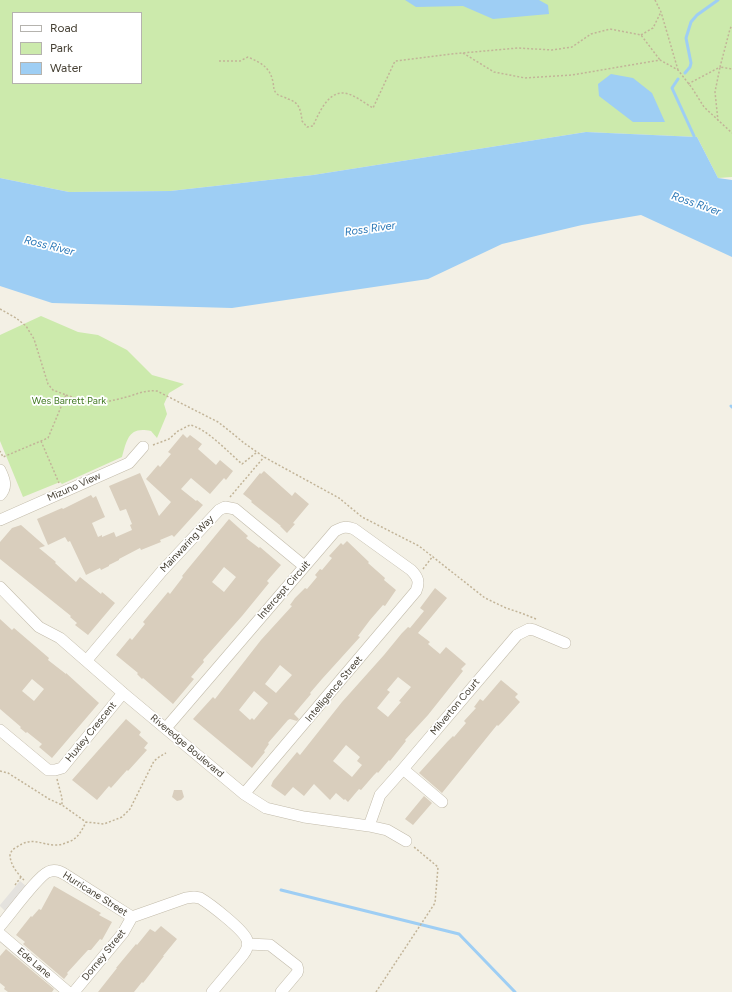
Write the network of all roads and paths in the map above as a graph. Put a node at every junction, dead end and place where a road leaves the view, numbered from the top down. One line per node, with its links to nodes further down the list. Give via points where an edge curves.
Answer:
1 (656, 0): 2 (path)
2 (661, 12): 4 (path, via 653,28); 10 (path)
3 (732, 25): 8 (path)
4 (640, 35): 5 (path, via 610,29 591,34 572,47); 6 (path)
5 (462, 53): 6 (path, via 494,72 525,78 572,76); 7 (path, via 395,61 373,108 354,96 342,93 334,96 321,108 313,126 307,127 302,121 298,105 277,95 270,74 263,64 248,57 240,61)
6 (660, 60): 10 (path)
7 (219, 61)
8 (720, 67): 9 (path); 11 (path); 12 (path, via 715,92)
9 (732, 69)
10 (678, 70): 11 (path)
11 (688, 84): 12 (path, via 704,107)
12 (718, 121): 13 (path)
13 (732, 133)
14 (0, 309): 15 (path, via 26,326 34,339 48,384)
15 (66, 395): 16 (path, via 48,438); 19 (path, via 98,403 150,390 157,391 218,422)
16 (41, 441): 18 (path, via 2,457); 23 (path)
17 (143, 447): 19 (path, via 169,439 190,425 204,431 242,464); 23 (street, Mizuno View, via 129,463)
18 (0, 451)
19 (257, 452): 20 (path)
20 (264, 458): 24 (path, via 227,502); 26 (path, via 339,498 362,517 419,546)
21 (0, 470): 22 (street, via 5,482)
22 (2, 492)
23 (63, 492): 25 (street, Mizuno View)
24 (225, 508): 27 (street, via 235,509); 32 (street, Mainwaring Way, via 219,510 162,571)
25 (0, 520)
26 (433, 556): 28 (path); 30 (path, via 485,598)
27 (304, 566): 28 (street, Intercept Circuit, via 335,531 348,527 360,533); 34 (street, Intercept Circuit)
28 (417, 578): 40 (street, Intelligence Street, via 416,591)
29 (0, 587): 32 (street, Riveredge Boulevard, via 39,627 60,638)
30 (542, 622)
31 (565, 643): 37 (street, Milverton Court, via 529,629 517,635)
32 (87, 660): 33 (street, Riveredge Boulevard)
33 (123, 693): 34 (street, Riveredge Boulevard); 38 (street, Huxley Crescent, via 62,768)
34 (166, 728): 40 (street, Riveredge Boulevard)
35 (0, 730): 38 (street, via 48,770)
36 (166, 753): 43 (path, via 154,762 136,799 122,817 104,824)
37 (403, 769): 41 (street); 44 (street, Milverton Court, via 380,795)
38 (55, 770): 42 (path)
39 (0, 771): 42 (path, via 8,773)
40 (244, 794): 44 (street, Riveredge Boulevard, via 266,808 304,817)
41 (442, 802)
42 (62, 805): 43 (path)
43 (86, 822): 46 (path, via 80,833 70,841 58,845 29,841 14,848 10,858)
44 (368, 826): 45 (street, Riveredge Boulevard, via 387,830)
45 (406, 841): 57 (path, via 438,867 435,903)
46 (21, 877): 47 (path); 48 (path)
47 (25, 881)
48 (14, 885)
49 (132, 917): 50 (street, Hurricane Street, via 66,874 51,871 38,880); 52 (street, Hurricane Street, via 186,898 200,898 242,932); 54 (street, Dorney Street, via 123,933)
50 (0, 926)
51 (0, 934): 53 (street, Ede Lane)
52 (247, 944): 55 (street, via 243,955); 56 (street, via 270,945 297,966 297,973)
53 (68, 992)
54 (74, 992)
55 (212, 992)
56 (281, 992)
57 (376, 992)

